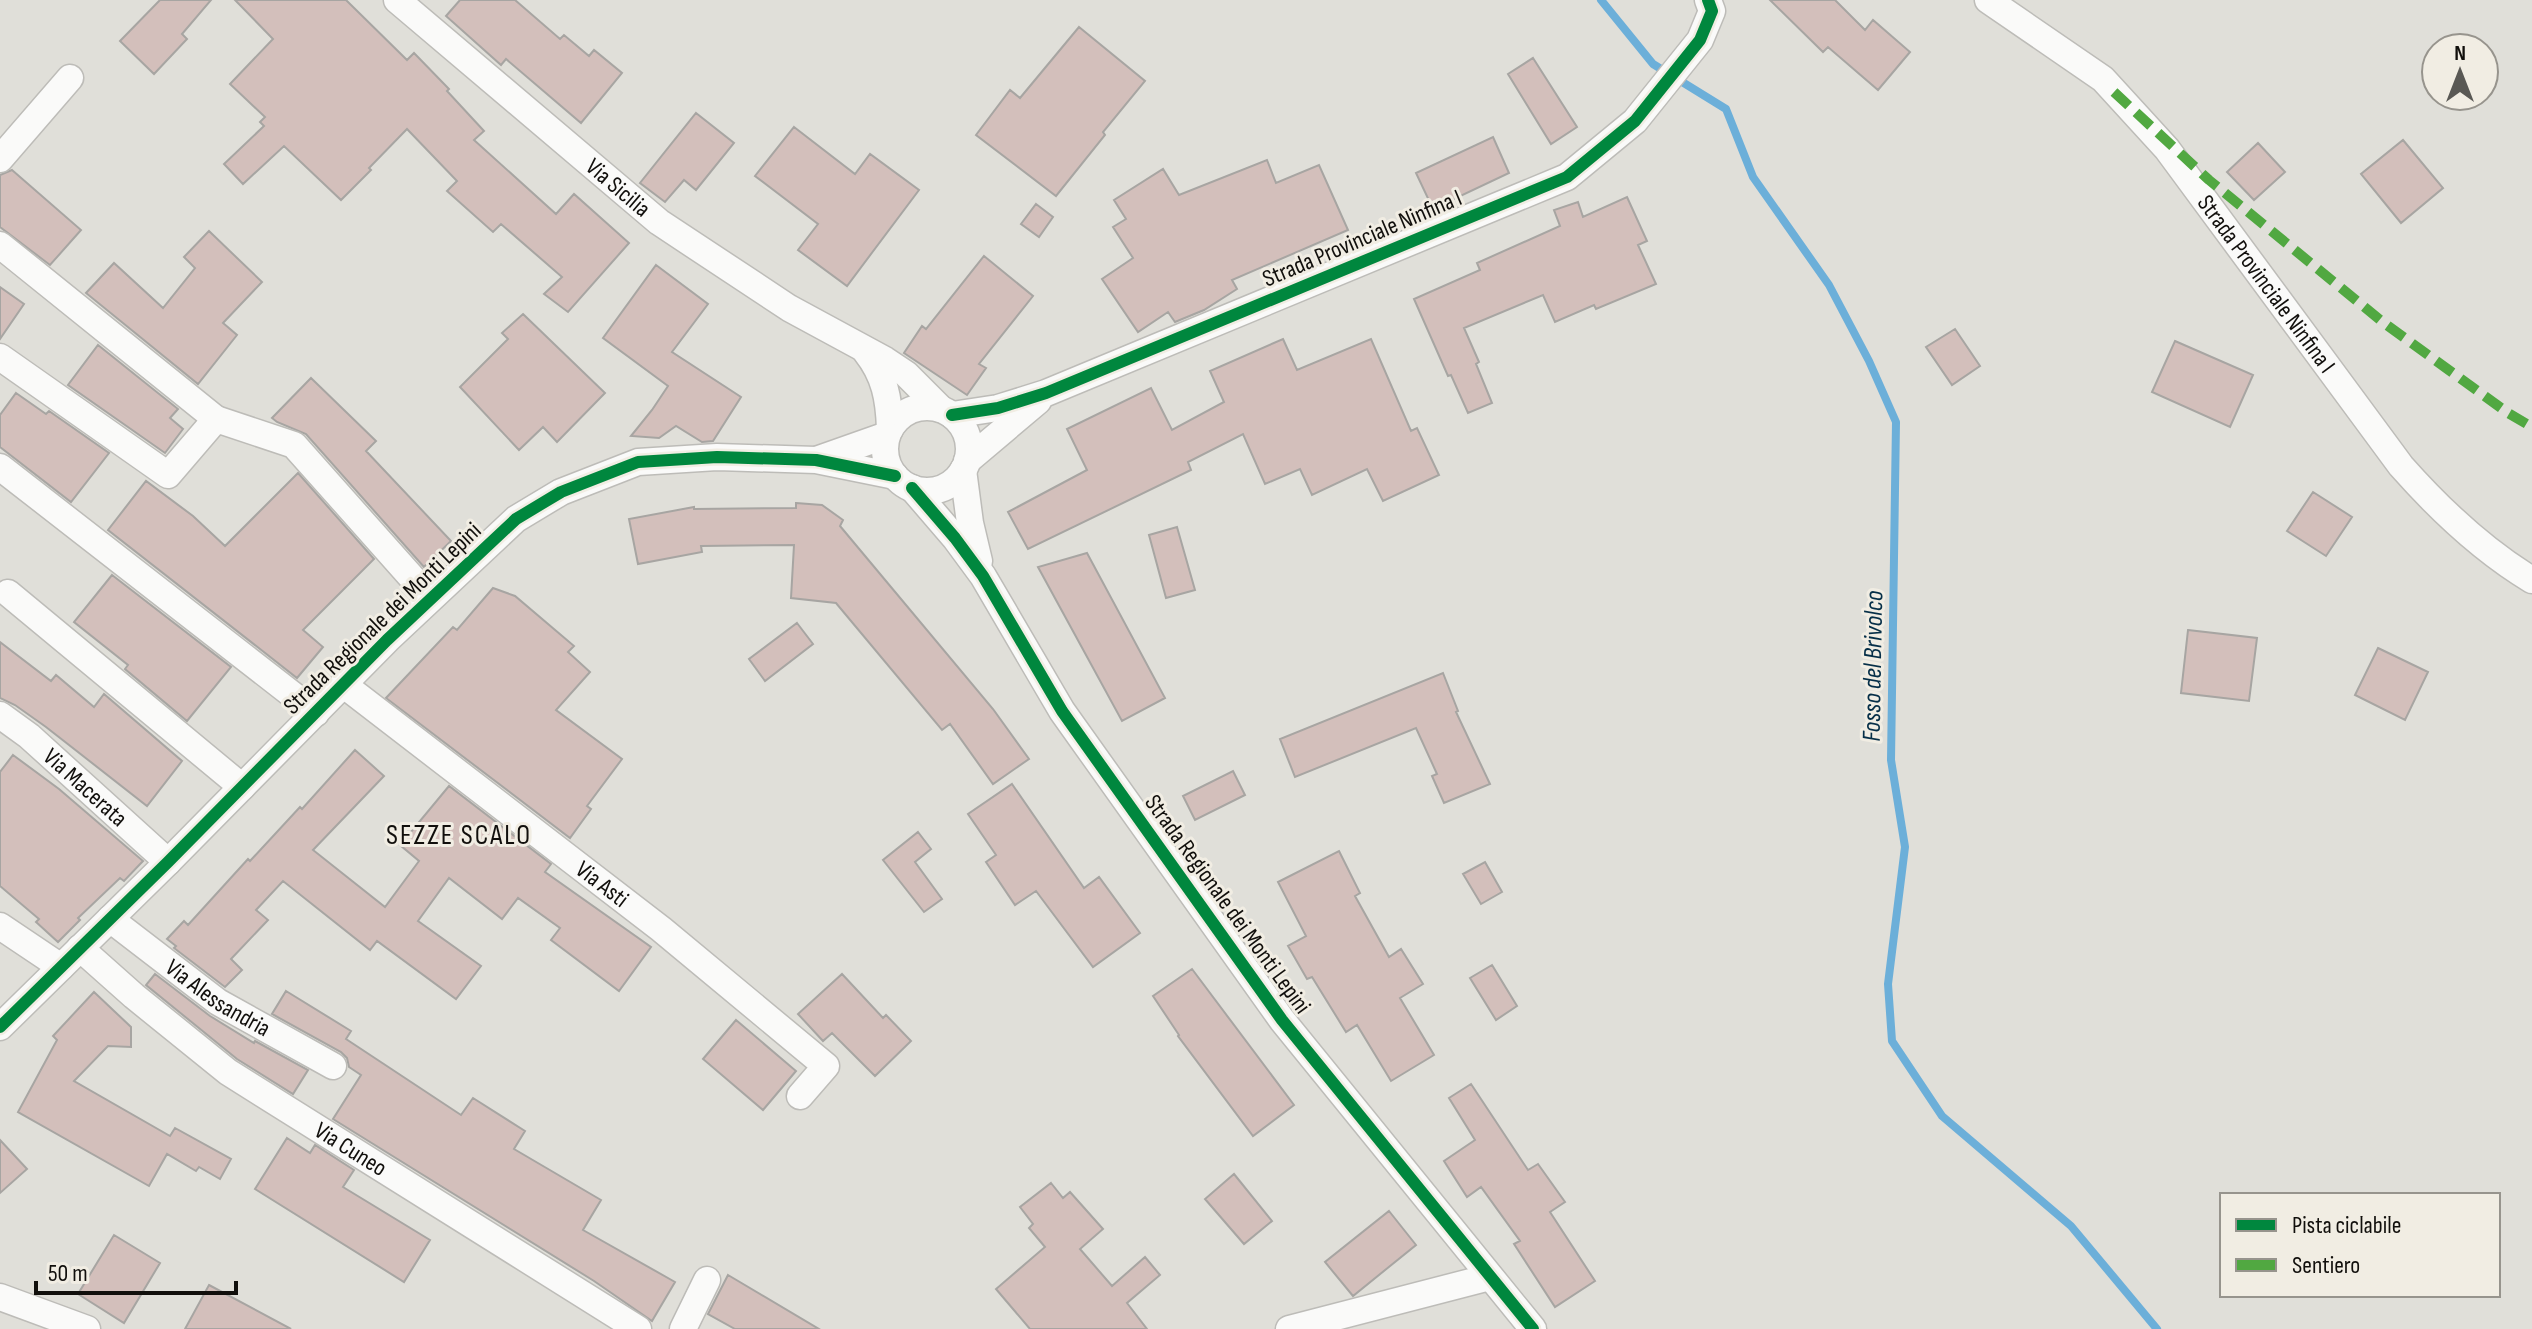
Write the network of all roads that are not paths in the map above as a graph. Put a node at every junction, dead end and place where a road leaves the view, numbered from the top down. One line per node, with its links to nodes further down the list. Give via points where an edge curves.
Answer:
1 (397, 0): 7 (street, Via Sicilia, via 659,222 789,308)
2 (1708, 0): 9 (street, Strada Provinciale Ninfina I, via 1712,11 1700,40 1635,121 1567,177)
3 (1988, 0): 18 (street, Strada Provinciale Ninfina I, via 2103,79 2167,149 2401,466 2475,540)
4 (70, 78): 5 (street)
5 (0, 159)
6 (0, 245): 11 (street)
7 (861, 347): 10 (street, Via Sicilia, via 906,374); 12 (street, Via Sicilia, via 883,379)
8 (0, 357): 11 (street, via 168,475)
9 (1046, 393): 10 (street, Strada Provinciale Ninfina I, via 998,408); 14 (street, Strada Provinciale Ninfina I)
10 (947, 412): 12 (street, via 930,406 906,412); 14 (street, via 966,432)
11 (216, 419): 20 (street, via 294,445)
12 (888, 432): 13 (street, Strada Regionale dei Monti Lepini); 16 (street, via 885,456)
13 (816, 460): 16 (street, Strada Regionale dei Monti Lepini); 20 (street, Strada Regionale dei Monti Lepini, via 717,457 638,462 561,492 516,519)
14 (965, 465): 16 (street, via 956,479 935,490); 17 (street, Strada Regionale dei Monti Lepini, via 970,523)
15 (0, 467): 22 (street)
16 (903, 482): 17 (street, Strada Regionale dei Monti Lepini)
17 (983, 576): 33 (street, Strada Regionale dei Monti Lepini, via 1062,711 1282,1020)
18 (2532, 580)
19 (8, 593): 24 (street)
20 (430, 598): 21 (street, Strada Regionale dei Monti Lepini)
21 (344, 685): 22 (street, Strada Regionale dei Monti Lepini); 32 (street, Via Asti, via 661,929 826,1066)
22 (316, 713): 24 (street, Strada Regionale dei Monti Lepini)
23 (0, 715): 25 (street, Via Macerata)
24 (242, 787): 25 (street, Strada Regionale dei Monti Lepini)
25 (168, 862): 26 (street, Strada Regionale dei Monti Lepini)
26 (110, 919): 28 (street, Strada Regionale dei Monti Lepini); 31 (street, Via Alessandria, via 218,1002)
27 (0, 926): 29 (street)
28 (80, 948): 29 (street, Strada Regionale dei Monti Lepini); 37 (street, Via Cuneo, via 228,1072)
29 (61, 967): 30 (street, Strada Regionale dei Monti Lepini)
30 (0, 1027)
31 (333, 1066)
32 (800, 1096)
33 (1490, 1277): 39 (street); 40 (street, Strada Regionale dei Monti Lepini)
34 (707, 1280): 38 (street)
35 (0, 1297): 36 (street)
36 (87, 1329)
37 (638, 1329)
38 (683, 1329)
39 (1289, 1329)
40 (1533, 1329)

